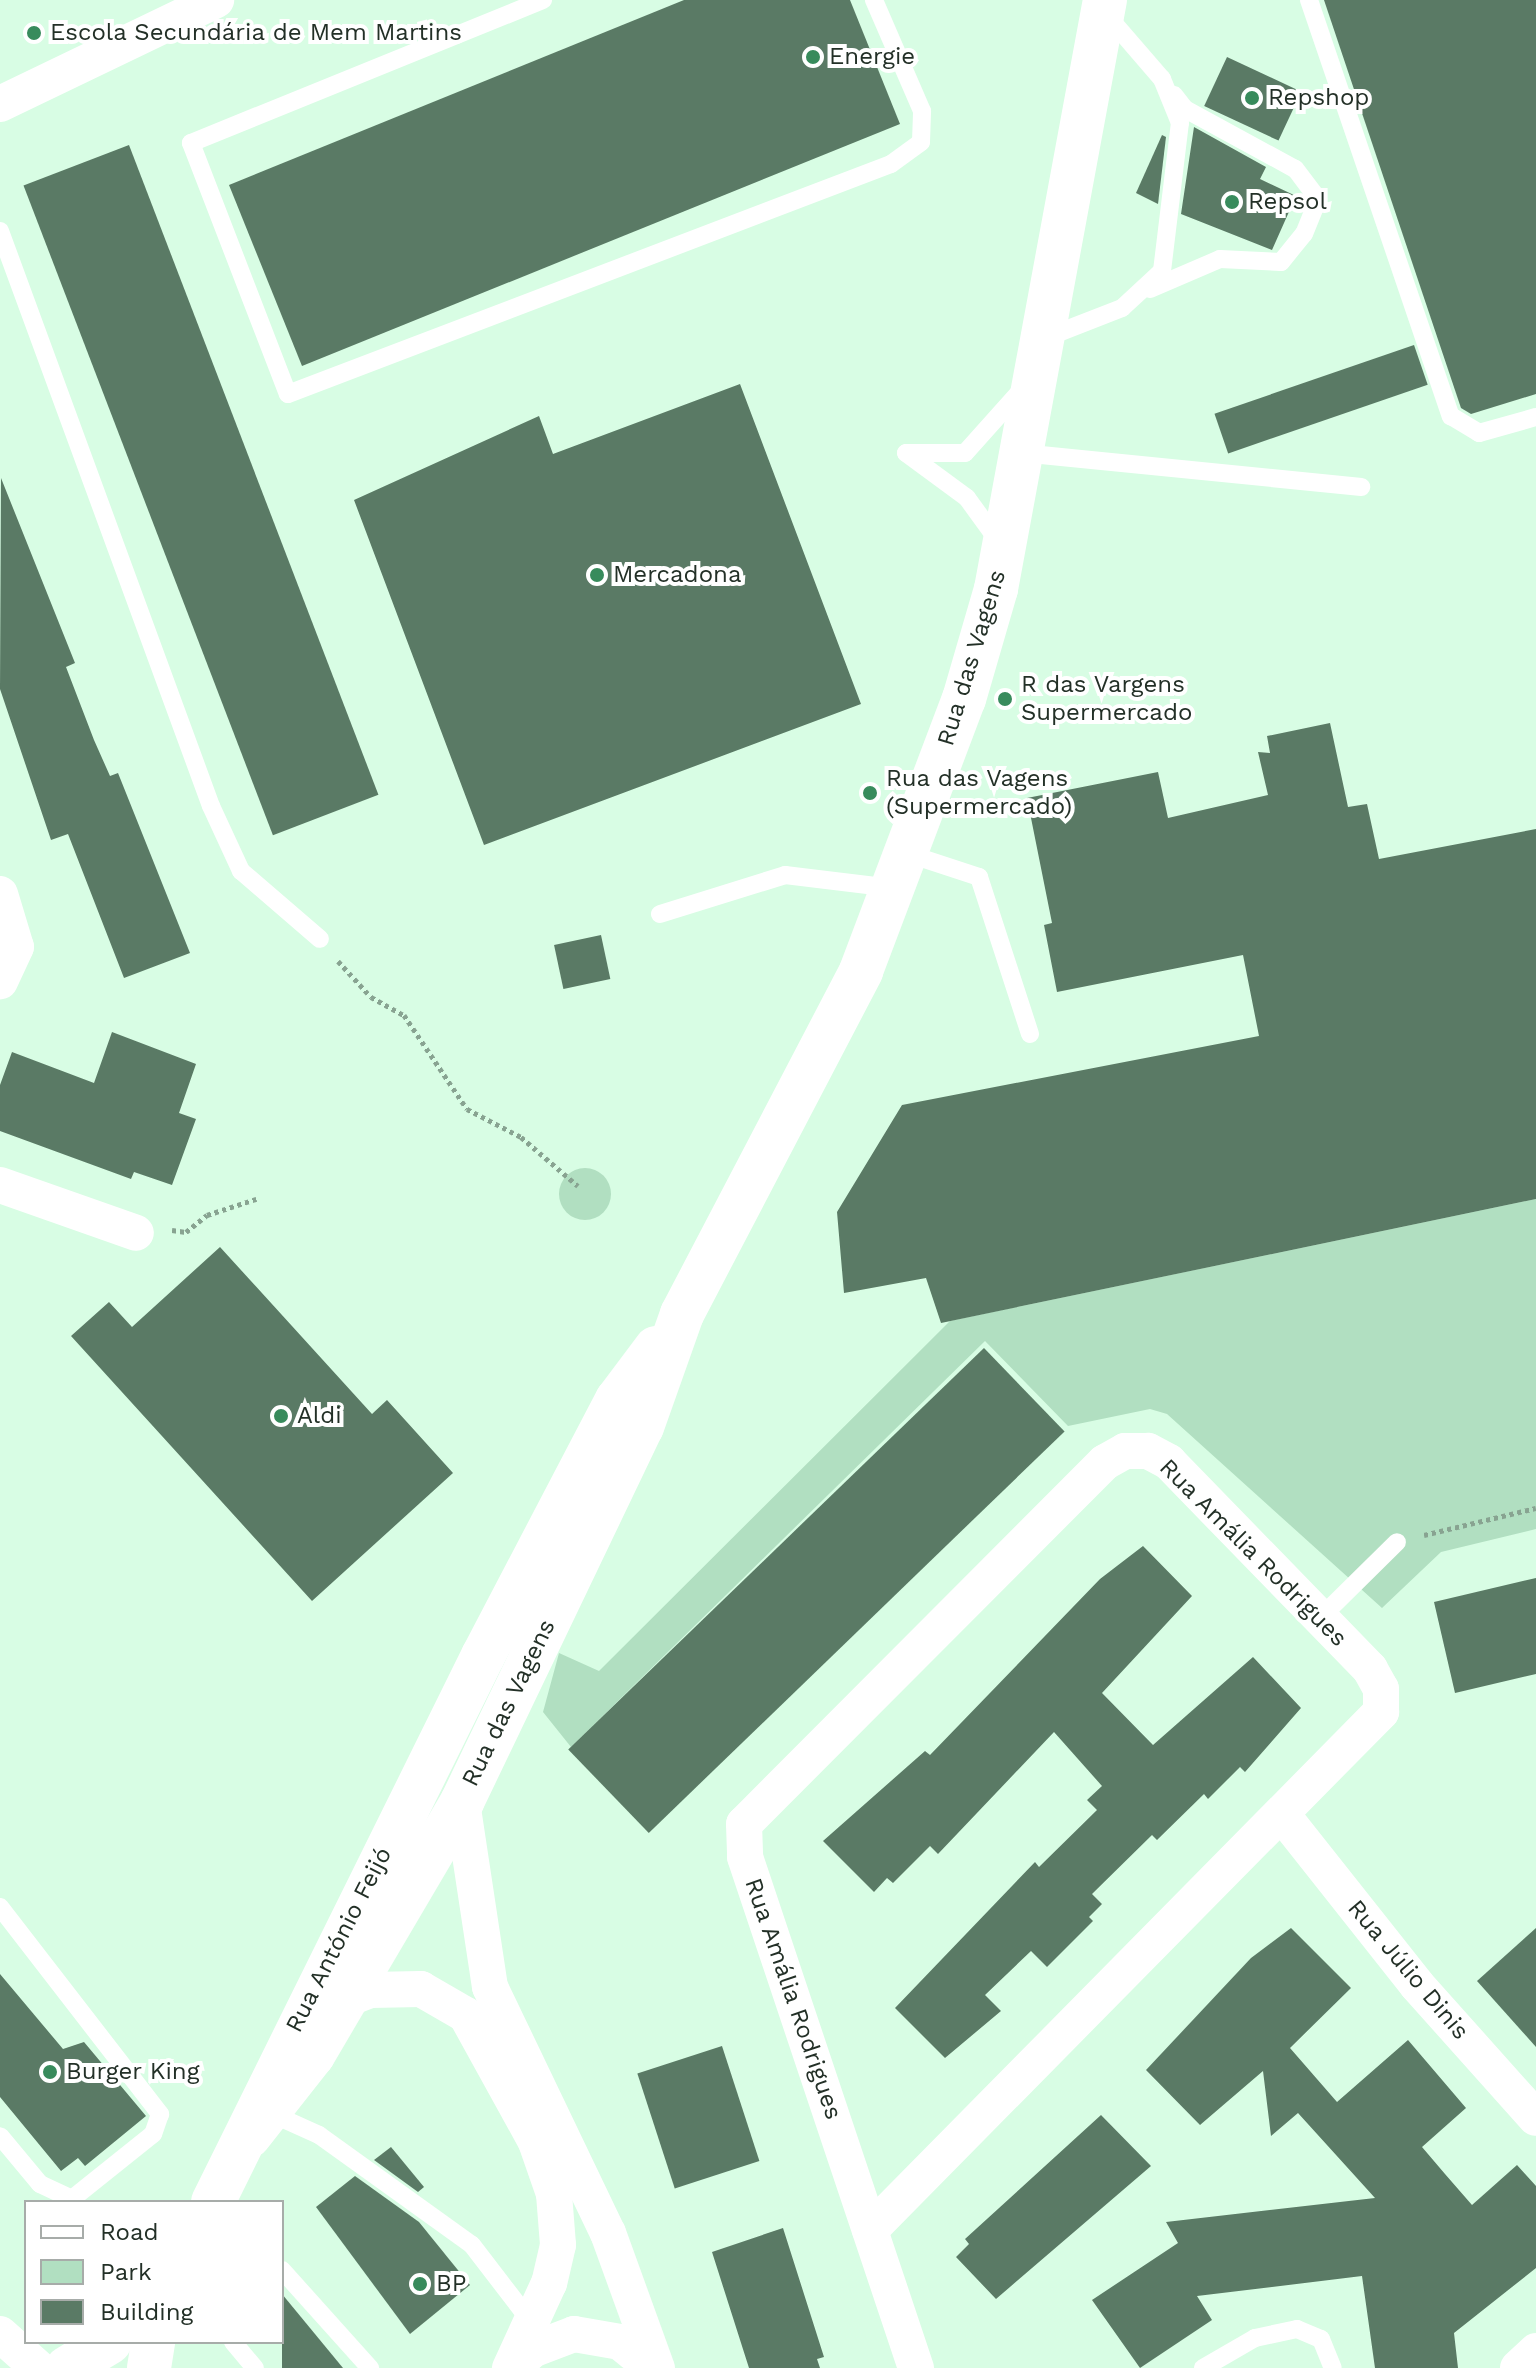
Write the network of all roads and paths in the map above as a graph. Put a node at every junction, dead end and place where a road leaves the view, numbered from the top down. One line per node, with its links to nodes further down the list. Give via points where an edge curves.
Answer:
1 (216, 0): 6 (street)
2 (543, 0): 3 (lane, via 191,143 288,394 891,164 921,142 922,111)
3 (874, 0)
4 (1309, 0): 12 (lane, via 1446,406 1479,433)
5 (1104, 5): 7 (lane); 11 (street, Rua das Vagens)
6 (173, 9): 8 (street)
7 (1162, 79): 10 (lane, via 1180,123 1162,271); 10 (lane, via 1185,109 1295,169 1318,199 1304,234 1281,262 1220,259)
8 (0, 104)
9 (0, 231): 19 (lane, via 217,819 241,871)
10 (1147, 291): 11 (lane)
11 (1041, 357): 13 (street, Rua das Vagens); 15 (lane, via 965,453 906,453 967,498)
12 (1536, 417)
13 (1021, 453): 14 (lane); 15 (street, Rua das Vagens)
14 (1361, 487)
15 (1004, 548): 16 (street, Rua das Vagens, via 964,699)
16 (899, 871): 18 (lane, via 785,875); 21 (lane, via 979,877); 26 (street, Rua das Vagens, via 861,971)
17 (0, 894): 20 (street, via 16,947)
18 (660, 914)
19 (320, 939): 23 (path, via 371,997 404,1015 467,1109 521,1137)
20 (0, 981)
21 (1030, 1034)
22 (0, 1185): 25 (street)
23 (578, 1186)
24 (256, 1199): 25 (path, via 207,1215 186,1232)
25 (136, 1233)
26 (682, 1314): 30 (street, Rua das Vagens, via 617,1400); 31 (street, Rua das Vagens, via 642,1427)
27 (1536, 1508): 28 (path)
28 (1397, 1542): 29 (lane)
29 (1320, 1618): 32 (street, Rua Amália Rodrigues, via 1370,1669 1381,1689 1381,1712); 39 (street, Rua Amália Rodrigues, via 1169,1462 1125,1451 1105,1462 752,1810 743,1832 745,1857)
30 (439, 1748): 36 (street, Rua António Feijó, via 293,2028)
31 (462, 1802): 34 (street, Rua António Feijó); 53 (street, Rua das Vagens, via 490,1987 608,2233)
32 (1284, 1817): 35 (street, Rua Júlio Dinis, via 1417,1985); 39 (street, Rua Amália Rodrigues)
33 (0, 1908): 37 (lane, via 160,2114 153,2134 72,2199 40,2184)
34 (347, 1999): 36 (street, Rua António Feijó); 41 (street, via 383,1988 421,1989 466,2015 483,2036 536,2142 556,2206 553,2271)
35 (1536, 2118)
36 (259, 2124): 38 (street, Rua António Feijó); 41 (lane, via 319,2135 472,2245)
37 (0, 2136)
38 (214, 2200)
39 (870, 2230): 54 (street, Rua Amália Rodrigues)
40 (284, 2272): 51 (lane)
41 (531, 2322): 52 (street)
42 (0, 2334): 47 (street)
43 (107, 2344): 48 (street)
44 (153, 2344): 49 (street)
45 (235, 2344): 50 (lane)
46 (1536, 2351): 57 (street)
47 (38, 2368)
48 (67, 2368)
49 (149, 2368)
50 (255, 2368)
51 (370, 2368)
52 (511, 2368): 53 (street, via 532,2350 574,2334 620,2342)
53 (655, 2368)
54 (916, 2368)
55 (1203, 2368): 56 (lane, via 1255,2338 1297,2329 1321,2339)
56 (1333, 2368)
57 (1518, 2368)

